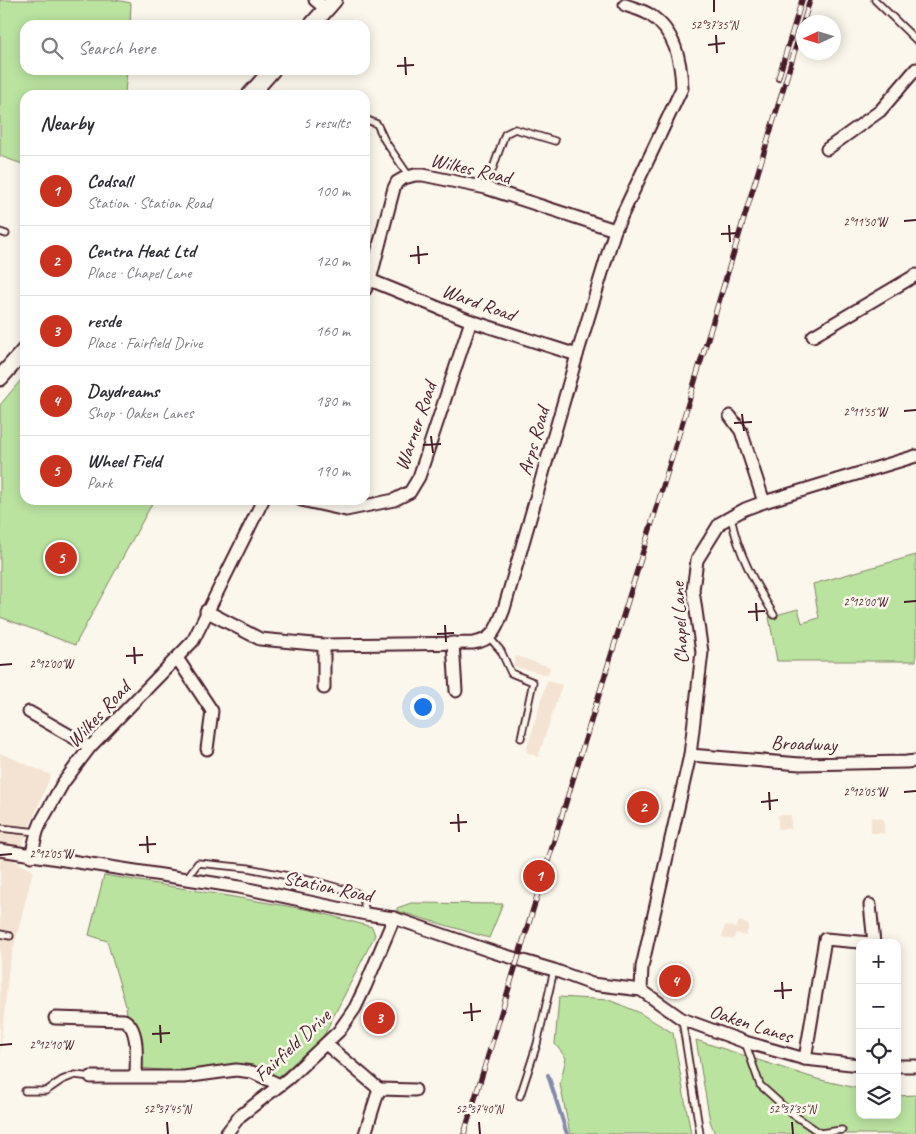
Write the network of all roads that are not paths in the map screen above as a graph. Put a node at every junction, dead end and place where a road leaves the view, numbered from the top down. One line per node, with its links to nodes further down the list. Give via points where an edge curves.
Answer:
1 (875, 0): 5 (lane)
2 (621, 2): 14 (street, Arps Road, via 649,14 666,28 681,66 682,88)
3 (325, 3): 4 (street)
4 (315, 20)
5 (916, 40)
6 (916, 69): 11 (street, via 880,112)
7 (268, 75): 8 (street)
8 (254, 90)
9 (370, 121): 12 (lane, via 377,124)
10 (556, 141): 13 (lane, via 515,130 505,134)
11 (827, 149)
12 (409, 176): 13 (street, Wilkes Road, via 423,175); 15 (street, Wilkes Road, via 397,182 394,188)
13 (486, 188): 14 (street, Wilkes Road)
14 (616, 230): 21 (street, Arps Road)
15 (370, 274)
16 (916, 275): 19 (street)
17 (370, 286): 18 (street, Ward Road)
18 (471, 321): 21 (street, Ward Road); 29 (street, Warner Road, via 419,477 410,492 394,500)
19 (813, 336)
20 (20, 355): 22 (street)
21 (577, 355): 33 (street, Arps Road, via 504,610 495,632)
22 (0, 376)
23 (730, 416): 25 (street, via 741,431)
24 (916, 456): 25 (street, Chapel Lane)
25 (764, 502): 30 (street, Chapel Lane)
26 (260, 505): 31 (street, Wilkes Road)
27 (324, 505): 28 (street, Warner Road, via 346,510)
28 (370, 505)
29 (370, 505)
30 (731, 518): 32 (lane, via 750,576); 43 (street, Chapel Lane, via 720,523 697,560 693,590 702,652)
31 (206, 611): 35 (street, via 260,639); 36 (street, Wilkes Road, via 193,641)
32 (774, 615)
33 (489, 636): 34 (street, via 482,642); 40 (lane, via 501,651 511,673 533,682)
34 (453, 643): 35 (street); 38 (street)
35 (324, 645): 37 (street)
36 (176, 658): 41 (street, Wilkes Road); 42 (street, via 212,711)
37 (324, 688)
38 (456, 691)
39 (29, 712): 41 (street)
40 (521, 738)
41 (90, 747): 46 (street, Wilkes Road, via 63,783)
42 (207, 749)
43 (690, 755): 44 (street, Broadway, via 800,764); 58 (street, Chapel Lane, via 642,967)
44 (916, 761)
45 (0, 828): 46 (lane)
46 (36, 832): 48 (street, Wilkes Road)
47 (0, 850): 48 (street, Station Road)
48 (31, 856): 49 (street, Station Road)
49 (186, 879): 51 (street, Station Road); 51 (lane, via 198,863 248,868 357,893 362,898)
50 (870, 905): 55 (street)
51 (366, 914): 52 (street, Station Road)
52 (394, 918): 57 (street, Station Road); 62 (street, Fairfield Drive, via 355,1008 339,1032)
53 (0, 934): 54 (lane)
54 (10, 936)
55 (872, 939)
56 (856, 942): 63 (street, via 825,939)
57 (554, 970): 58 (street, Station Road, via 592,984); 73 (lane, via 537,1044)
58 (641, 990): 60 (street, Oaken Lanes)
59 (55, 1018): 67 (street, via 129,1022 135,1033)
60 (682, 1019): 61 (street, Oaken Lanes); 77 (lane)
61 (745, 1042): 63 (street, Oaken Lanes); 74 (lane, via 760,1085 820,1133)
62 (326, 1044): 69 (street, Fairfield Drive); 70 (street)
63 (805, 1059): 64 (street, Oaken Lanes)
64 (856, 1065)
65 (901, 1066): 66 (street)
66 (916, 1066)
67 (136, 1076): 68 (street); 69 (street, via 184,1077 236,1070 252,1072)
68 (91, 1077): 72 (lane, via 75,1075 46,1091)
69 (280, 1085): 75 (street, Fairfield Drive, via 240,1116)
70 (380, 1089): 71 (street); 76 (street)
71 (415, 1090)
72 (25, 1091)
73 (520, 1096)
74 (842, 1130)
75 (226, 1134)
76 (366, 1134)
77 (700, 1134)

